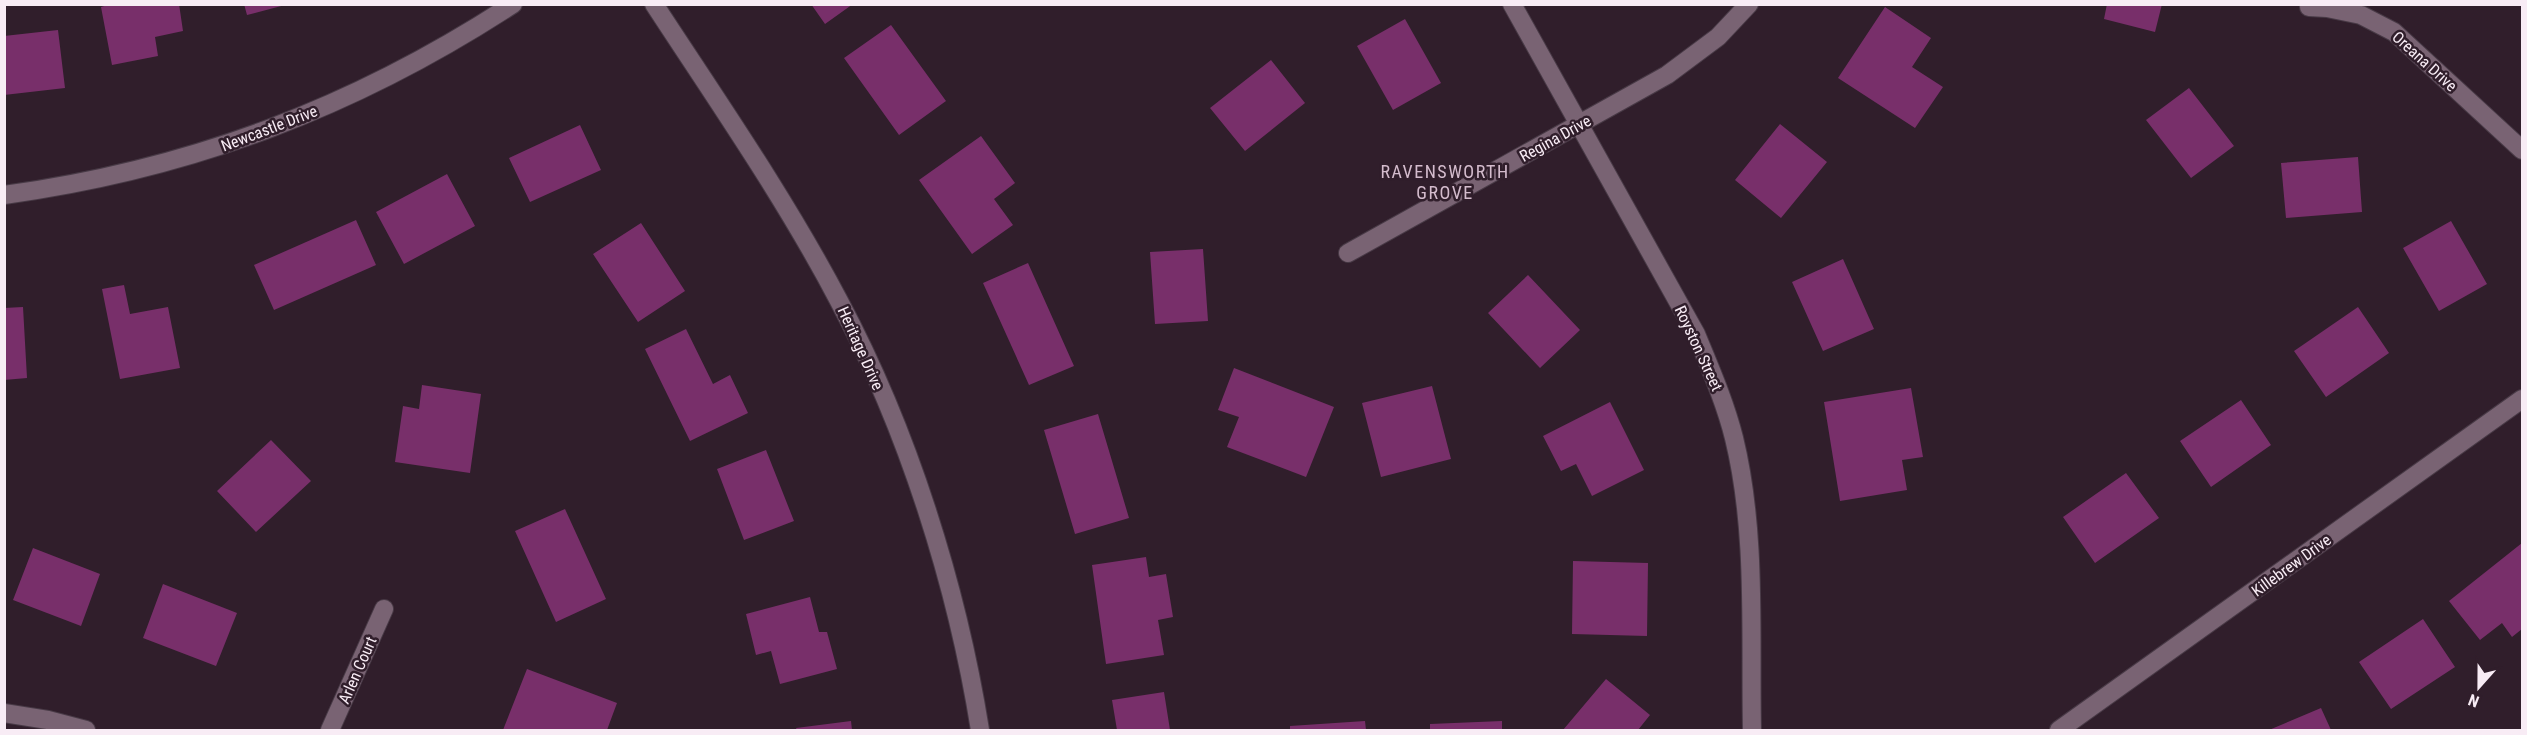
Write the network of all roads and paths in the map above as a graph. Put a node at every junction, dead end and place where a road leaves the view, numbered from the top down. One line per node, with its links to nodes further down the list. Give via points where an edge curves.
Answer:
1 (513, 4): 8 (street, Newcastle Drive, via 456,42 366,89 270,130 176,161 68,186)
2 (654, 4): 15 (street, Heritage Drive, via 774,186 840,301 868,361 912,466 948,580)
3 (1512, 4): 6 (street, Royston Street)
4 (1749, 4): 6 (street, Regina Drive, via 1718,37 1667,75)
5 (2309, 7): 7 (street, Oreana Drive, via 2361,15 2394,32)
6 (1580, 124): 9 (street, Regina Drive); 16 (street, Royston Street, via 1696,334 1734,438 1747,533)
7 (2523, 150)
8 (4, 195)
9 (1348, 253)
10 (2523, 399): 17 (street, Killebrew Drive)
11 (384, 609): 14 (street, Arlen Court)
12 (4, 713): 13 (street)
13 (86, 730)
14 (330, 730)
15 (980, 730)
16 (1752, 730)
17 (2059, 730)

